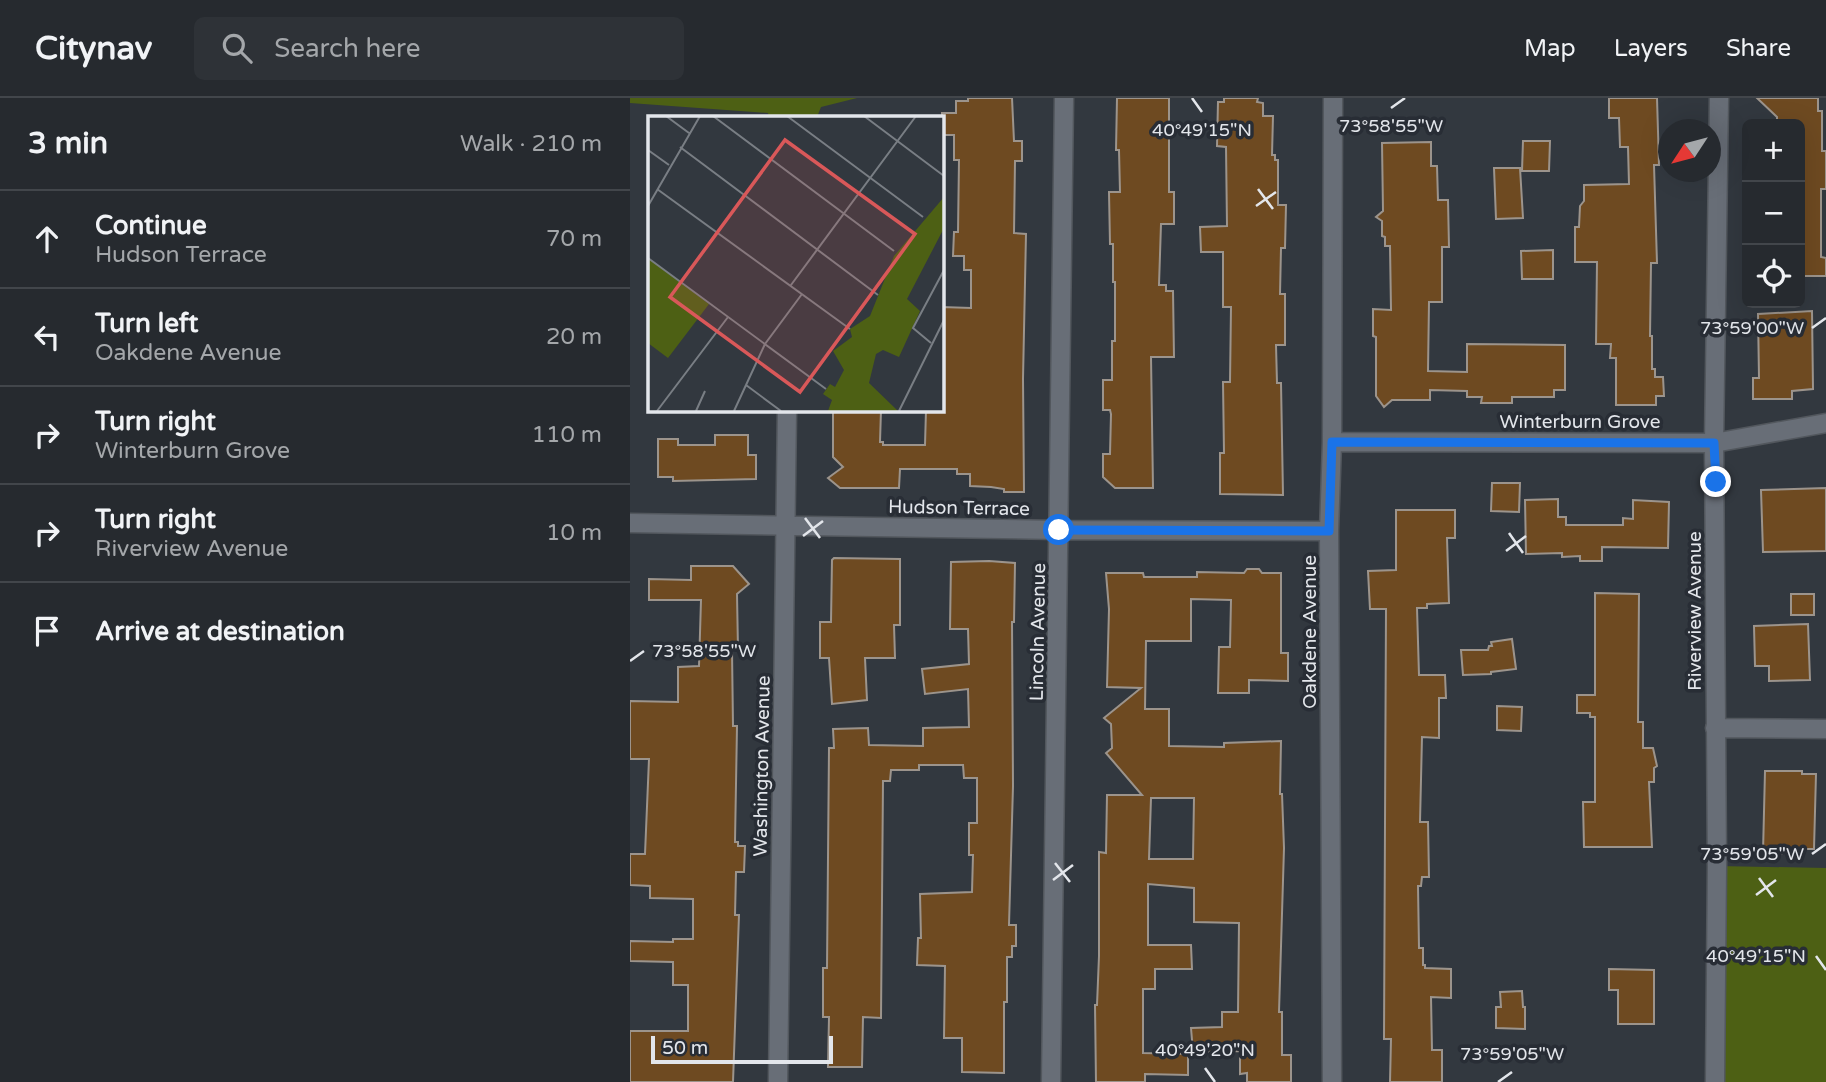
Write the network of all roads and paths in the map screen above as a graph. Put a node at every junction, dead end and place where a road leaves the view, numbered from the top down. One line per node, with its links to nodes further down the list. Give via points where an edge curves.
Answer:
1 (1064, 98): 10 (street, Lincoln Avenue)
2 (1333, 98): 6 (street, Oakdene Avenue)
3 (1719, 98): 7 (street, Riverview Avenue)
4 (787, 411): 9 (street, Washington Avenue)
5 (1826, 423): 7 (street, Winterburn Grove)
6 (1332, 442): 7 (street, Winterburn Grove); 11 (street, Oakdene Avenue)
7 (1714, 443): 12 (street, Riverview Avenue)
8 (630, 523): 9 (street, Hudson Terrace)
9 (785, 525): 10 (street, Hudson Terrace); 14 (street, Washington Avenue)
10 (1059, 530): 11 (street, Hudson Terrace); 15 (street, Lincoln Avenue)
11 (1329, 531): 16 (street, Oakdene Avenue)
12 (1715, 728): 13 (street); 17 (street, Riverview Avenue)
13 (1826, 729)
14 (778, 1082)
15 (1051, 1082)
16 (1332, 1082)
17 (1715, 1082)

